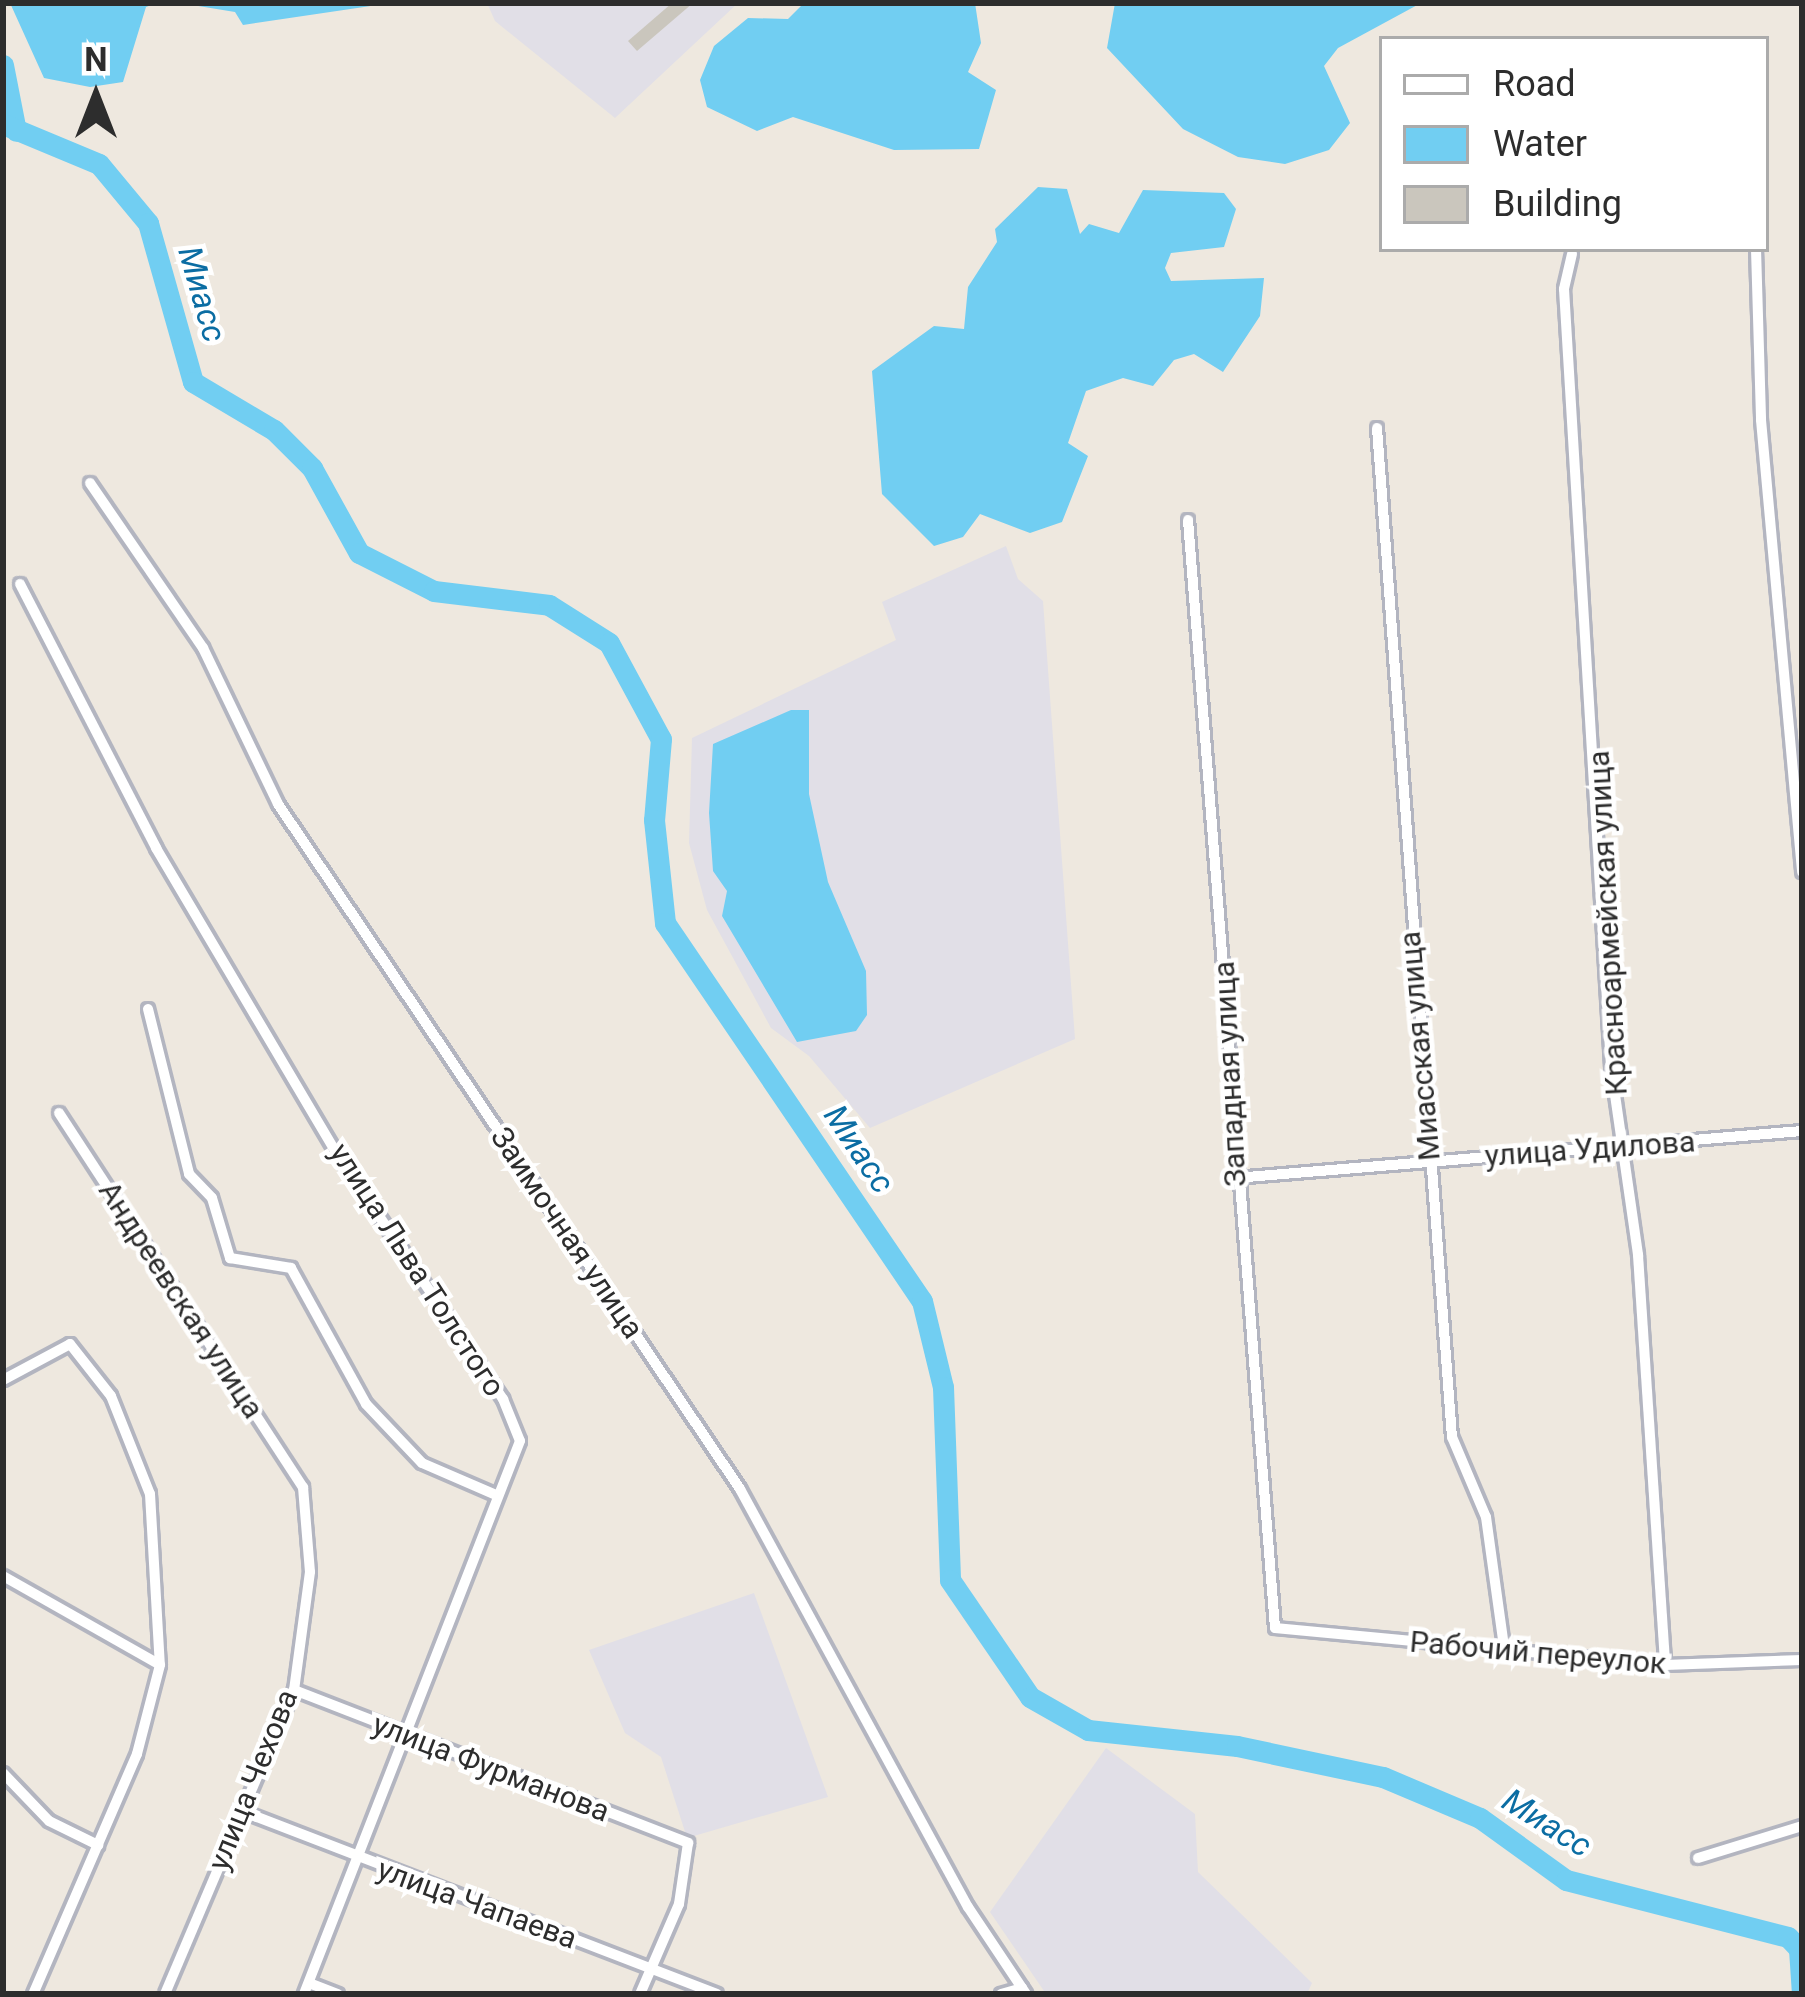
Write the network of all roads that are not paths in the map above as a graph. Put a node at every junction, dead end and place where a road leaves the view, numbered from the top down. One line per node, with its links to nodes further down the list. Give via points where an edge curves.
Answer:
1 (1756, 252): 7 (street, via 1761,420)
2 (1572, 254): 11 (street, Красноармейская улица, via 1564,290 1611,1067)
3 (1377, 428): 12 (street, Миасская улица)
4 (90, 483): 33 (street, Заимочная улица, via 203,648 278,804 740,1489 968,1907)
5 (1189, 520): 13 (street, Западная улица)
6 (20, 584): 16 (street, улица Льва Толстого, via 156,848 335,1151 503,1399 520,1441)
7 (1802, 872)
8 (148, 1009): 16 (street, via 189,1174 212,1198 230,1258 291,1268 366,1404 422,1462)
9 (59, 1113): 15 (street, Андреевская улица)
10 (1802, 1131): 11 (street, улица Удилова)
11 (1626, 1148): 12 (street, улица Удилова); 22 (street, Красноармейская улица)
12 (1429, 1160): 13 (street, улица Удилова); 19 (street, Миасская улица, via 1452,1437 1486,1517)
13 (1235, 1178): 18 (street, Западная улица)
14 (3, 1380): 21 (street, via 70,1343 111,1396 149,1494)
15 (303, 1487): 23 (street, улица Чехова, via 310,1573)
16 (496, 1495): 24 (street, улица Льва Толстого)
17 (3, 1576): 21 (street)
18 (1275, 1628): 19 (street, Рабочий переулок)
19 (1505, 1654): 22 (street, Рабочий переулок)
20 (1802, 1660): 22 (street, Рабочий переулок)
21 (160, 1665): 28 (street, via 137,1754)
22 (1665, 1665)
23 (294, 1690): 24 (street, улица Фурманова); 26 (street, улица Чехова)
24 (406, 1737): 30 (street, улица Льва Толстого); 31 (street, улица Фурманова, via 688,1844 679,1904)
25 (4, 1775): 28 (street, via 50,1821)
26 (239, 1810): 30 (street, улица Чапаева); 35 (street, улица Чехова)
27 (1802, 1826): 29 (street)
28 (98, 1845): 34 (street)
29 (1698, 1858)
30 (361, 1861): 31 (street, улица Чапаева); 32 (street, улица Льва Толстого)
31 (651, 1968): 37 (street); 38 (street, улица Чапаева)
32 (306, 1988): 36 (street)
33 (1024, 1991): 39 (street)
34 (33, 1994)
35 (165, 1994)
36 (338, 1994)
37 (640, 1994)
38 (716, 1994)
39 (1000, 1994)

